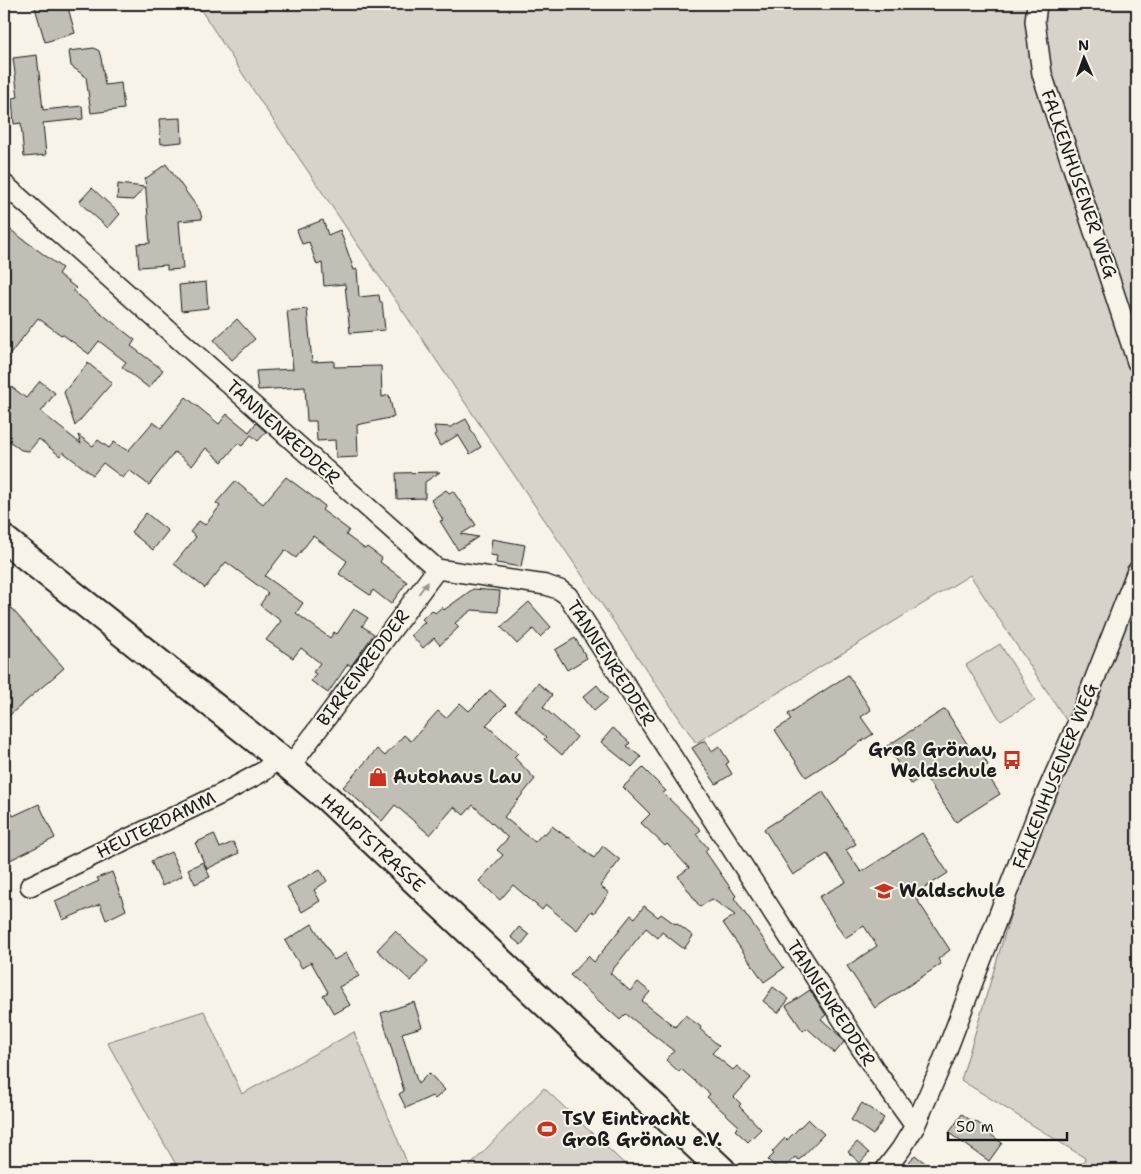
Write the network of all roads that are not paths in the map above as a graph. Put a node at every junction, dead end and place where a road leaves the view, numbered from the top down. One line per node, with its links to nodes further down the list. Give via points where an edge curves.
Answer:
1 (1037, 4): 3 (street, FALKENHUSENER WEG, via 1035,21 1042,74)
2 (4, 184): 5 (street, TANNENREDDER)
3 (1137, 362)
4 (4, 539): 7 (main road, HAUPTSTRASSE)
5 (437, 569): 7 (street, BIRKENREDDER, one-way to 5); 9 (street, TANNENREDDER, via 546,585 568,596)
6 (1137, 571): 9 (street, FALKENHUSENER WEG)
7 (283, 762): 8 (street, HEUTERDAMM); 10 (main road, HAUPTSTRASSE, via 328,799)
8 (30, 886)
9 (915, 1126): 11 (street, FALKENHUSENER WEG, via 902,1150)
10 (722, 1170)
11 (885, 1170)

